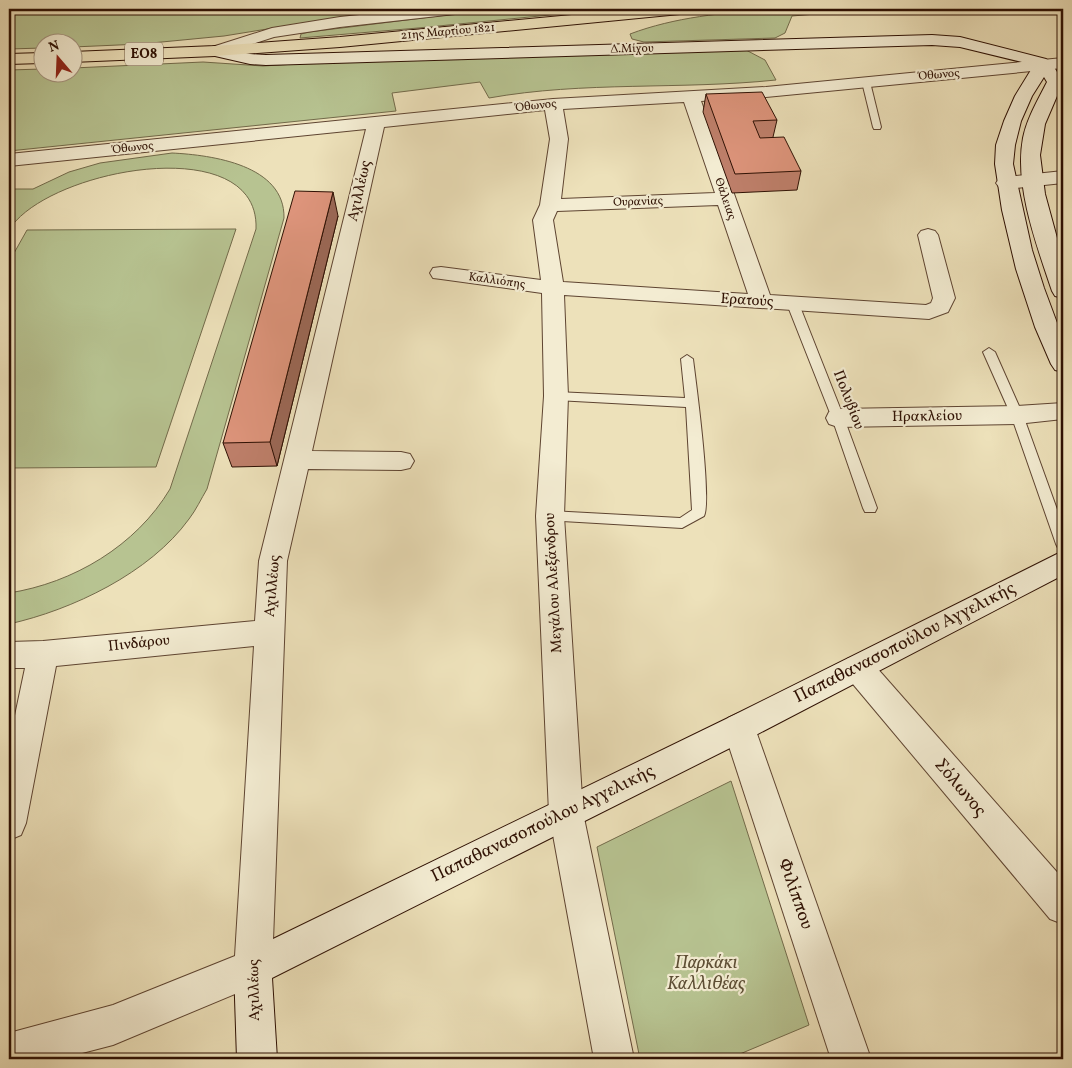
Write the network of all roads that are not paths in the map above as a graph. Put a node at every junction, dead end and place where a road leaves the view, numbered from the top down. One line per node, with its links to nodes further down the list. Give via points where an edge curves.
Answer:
1 (455, 9): 3 (street, via 272,33)
2 (680, 9): 3 (main road, 21ης Μαρτίου 1821 / ΕΟ8)
3 (215, 51): 4 (main road, ΕΟ8); 7 (street, Δ.Μίχου, via 266,60 932,40 960,42)
4 (82, 57)
5 (32, 58): 6 (main road)
6 (9, 59)
7 (1054, 64): 8 (street, Όθωνος); 15 (street, via 1054,82 1032,140 1030,169); 16 (street, via 1032,80 1015,115 1004,157)
8 (866, 82): 9 (street, Όθωνος); 12 (lane)
9 (691, 96): 10 (street, Όθωνος); 17 (street, Θάλειας)
10 (553, 104): 11 (street, Όθωνος); 18 (street, Μεγάλου Αλεξάνδρου, via 559,139)
11 (376, 124): 13 (street, Όθωνος); 33 (street, Αχιλλέως)
12 (877, 127)
13 (9, 160)
14 (1063, 177): 15 (street)
15 (1034, 181): 16 (street); 22 (street, via 1046,241)
16 (1006, 183): 27 (street, via 1022,257 1043,319)
17 (725, 199): 18 (street, Ουρανίας); 23 (street, Θάλειας)
18 (550, 205): 21 (street, Μεγάλου Αλεξάνδρου, via 543,220)
19 (928, 235): 24 (street, Ερατούς, via 944,298 940,307 929,312 914,312)
20 (441, 273): 21 (street, Καλλιόπης)
21 (552, 288): 23 (street, Ερατούς); 28 (street, Μεγάλου Αλεξάνδρου)
22 (1063, 292)
23 (760, 302): 24 (street, Ερατούς)
24 (793, 304): 32 (lane, Πολυβίου)
25 (989, 352): 31 (lane)
26 (687, 359): 29 (lane)
27 (1063, 364)
28 (556, 396): 29 (lane); 36 (street, Μεγάλου Αλεξάνδρου)
29 (692, 403): 36 (lane, via 699,512 682,523)
30 (1063, 411): 31 (street, Ηρακλείου)
31 (1017, 415): 32 (street, Ηρακλείου); 37 (lane)
32 (838, 418): 35 (lane, Πολυβίου)
33 (296, 460): 34 (street); 39 (street, Αχιλλέως, via 273,561)
34 (401, 460)
35 (870, 508)
36 (550, 516): 44 (street, Μεγάλου Αλεξάνδρου)
37 (1063, 544)
38 (1063, 562): 42 (street, Παπαθανασοπούλου Αγγελικής)
39 (269, 632): 40 (street, Πινδάρου); 47 (street, Αχιλλέως)
40 (44, 654): 41 (street, Πινδάρου); 45 (street)
41 (9, 655)
42 (858, 668): 43 (street, Παπαθανασοπούλου Αγγελικής); 46 (street, Σόλωνος)
43 (739, 728): 44 (street, Παπαθανασοπούλου Αγγελικής); 51 (street, Φιλίππου)
44 (566, 812): 47 (street, Παπαθανασοπούλου Αγγελικής); 50 (street, Μεγάλου Αλεξάνδρου)
45 (9, 823)
46 (1063, 906)
47 (253, 968): 48 (street, Παπαθανασοπούλου Αγγελικής, via 113,1025); 49 (street, Αχιλλέως)
48 (9, 1053)
49 (257, 1059)
50 (614, 1059)
51 (851, 1059)

